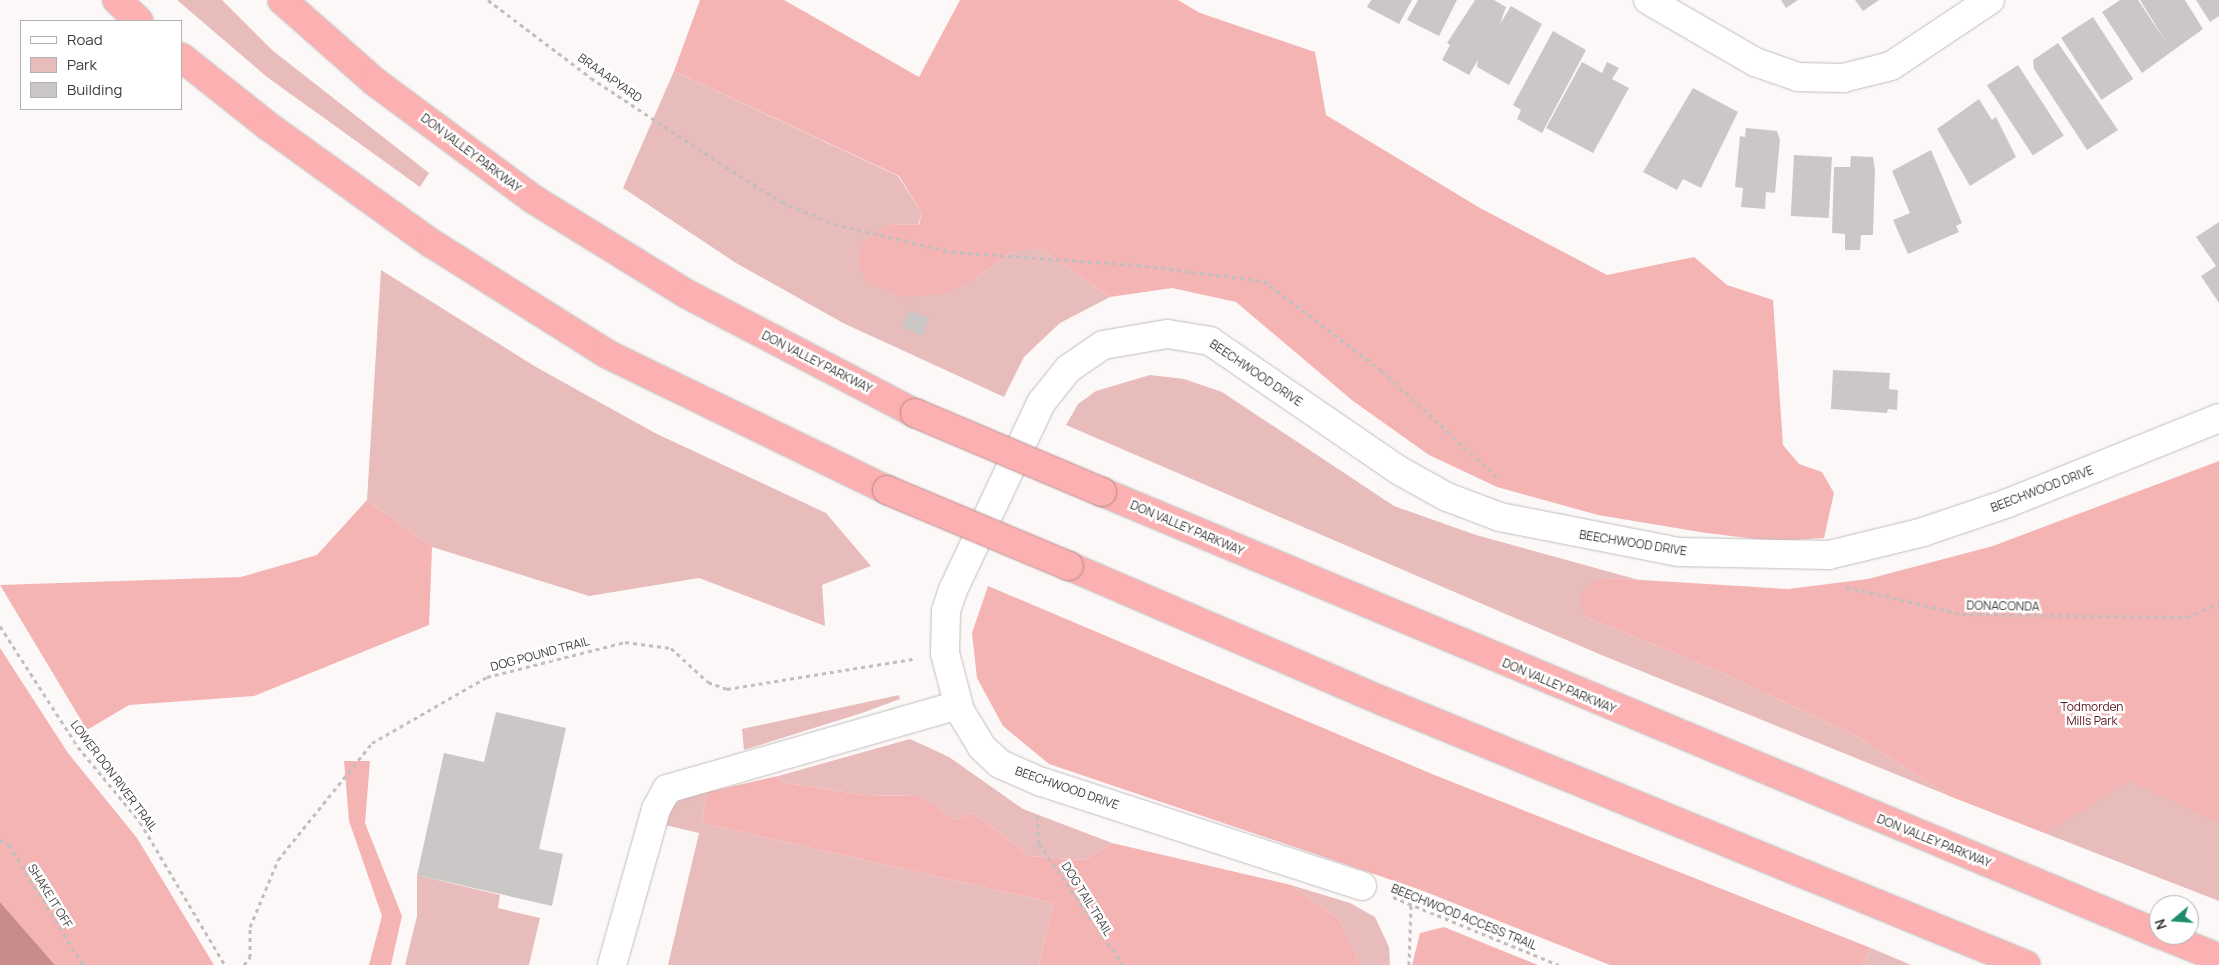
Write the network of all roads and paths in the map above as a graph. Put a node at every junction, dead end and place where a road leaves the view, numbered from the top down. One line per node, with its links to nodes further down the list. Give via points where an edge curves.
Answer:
1 (117, 0): 6 (highway)
2 (282, 0): 19 (highway, DON VALLEY PARKWAY, bridge, via 375,82 534,199 687,294 915,413)
3 (488, 0): 8 (path, BRAAAPYARD, via 546,40 591,78)
4 (1648, 0): 5 (street, via 1755,62 1798,78 1843,78 1891,66)
5 (1990, 0)
6 (138, 20)
7 (182, 58): 29 (highway, bridge, via 268,126 430,243 607,354 886,490 1394,706)
8 (726, 167)
9 (2219, 418): 13 (street, BEECHWOOD DRIVE, via 2008,503 1886,541 1829,555 1680,552 1500,517 1447,497 1400,471 1210,341 1167,334 1102,345 1068,369 1041,403 953,590 946,611)
10 (1844, 586): 11 (path, DONACONDA, via 1962,614 2188,617)
11 (2219, 603)
12 (0, 626): 23 (path, LOWER DON RIVER TRAIL, via 78,747 140,822)
13 (945, 653): 14 (street, BEECHWOOD DRIVE); 24 (path, DOG POUND TRAIL, via 736,689 708,682 668,646 625,642 488,677 372,743 278,860 250,927 250,957)
14 (958, 705): 15 (street, BEECHWOOD DRIVE, via 982,747 1000,764); 25 (street, via 667,789 656,809)
15 (1041, 782): 17 (street, BEECHWOOD DRIVE); 26 (path, DOG TAIL TRAIL, via 1039,844)
16 (0, 840): 22 (path, SHAKE IT OFF, via 9,845)
17 (1362, 886): 18 (path, BEECHWOOD ACCESS TRAIL)
18 (1411, 904): 27 (path); 28 (path, BEECHWOOD ACCESS TRAIL)
19 (2149, 929)
20 (2188, 945): 21 (highway, DON VALLEY PARKWAY)
21 (2219, 958)
22 (83, 965)
23 (225, 965)
24 (244, 965)
25 (612, 965)
26 (1123, 965)
27 (1409, 965)
28 (1559, 965)
29 (2026, 965)

